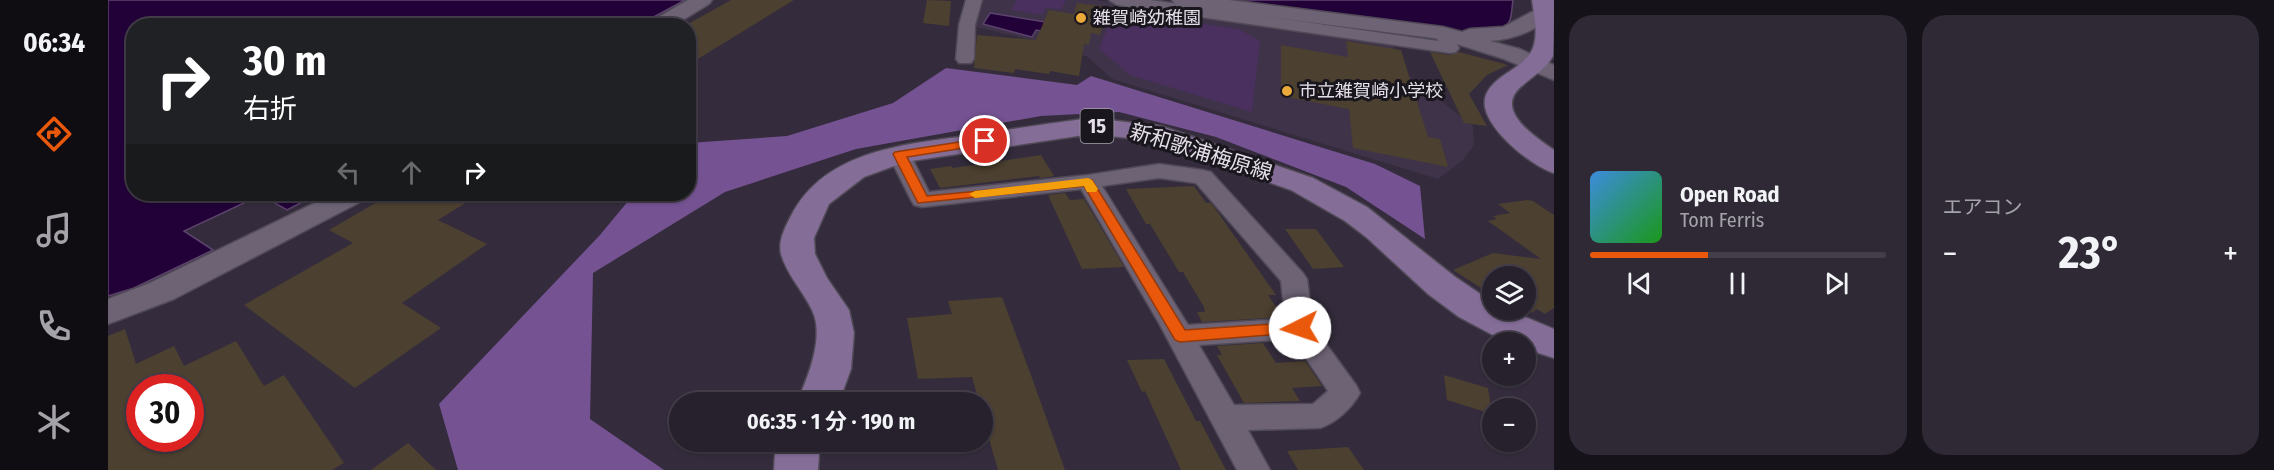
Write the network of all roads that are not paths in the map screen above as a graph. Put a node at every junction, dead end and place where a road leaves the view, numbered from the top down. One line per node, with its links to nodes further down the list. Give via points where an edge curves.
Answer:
1 (702, 0): 6 (street)
2 (974, 0): 9 (street, via 967,25)
3 (1117, 0): 7 (street)
4 (1182, 0): 7 (street)
5 (1544, 6): 8 (street, via 1522,29 1499,35); 10 (main road)
6 (671, 18)
7 (1274, 20): 8 (street)
8 (1443, 33): 10 (street, via 1512,54)
9 (965, 58)
10 (1544, 69): 12 (main road, via 1505,87 1499,96 1499,109 1516,137)
11 (899, 154): 13 (street, via 922,200); 18 (main road, 新和歌浦梅原線 / 15, via 1091,126 1134,129 1170,138 1302,184 1334,201 1378,230 1472,308 1519,332); 19 (main road, 新和歌浦梅原線 / 15, via 873,162 833,184 815,201 797,238 798,254 831,310 835,333 831,369)
12 (1554, 164)
13 (1088, 182): 16 (street, via 1159,171 1203,177 1294,279); 17 (street)
14 (340, 201): 15 (street, via 162,291)
15 (108, 312)
16 (1300, 328): 17 (street); 20 (street, via 1346,393 1320,416)
17 (1180, 336): 20 (street)
18 (1554, 344)
19 (822, 392)
20 (1225, 418): 23 (street)
21 (797, 452): 22 (main road)
22 (796, 470)
23 (1254, 470)

